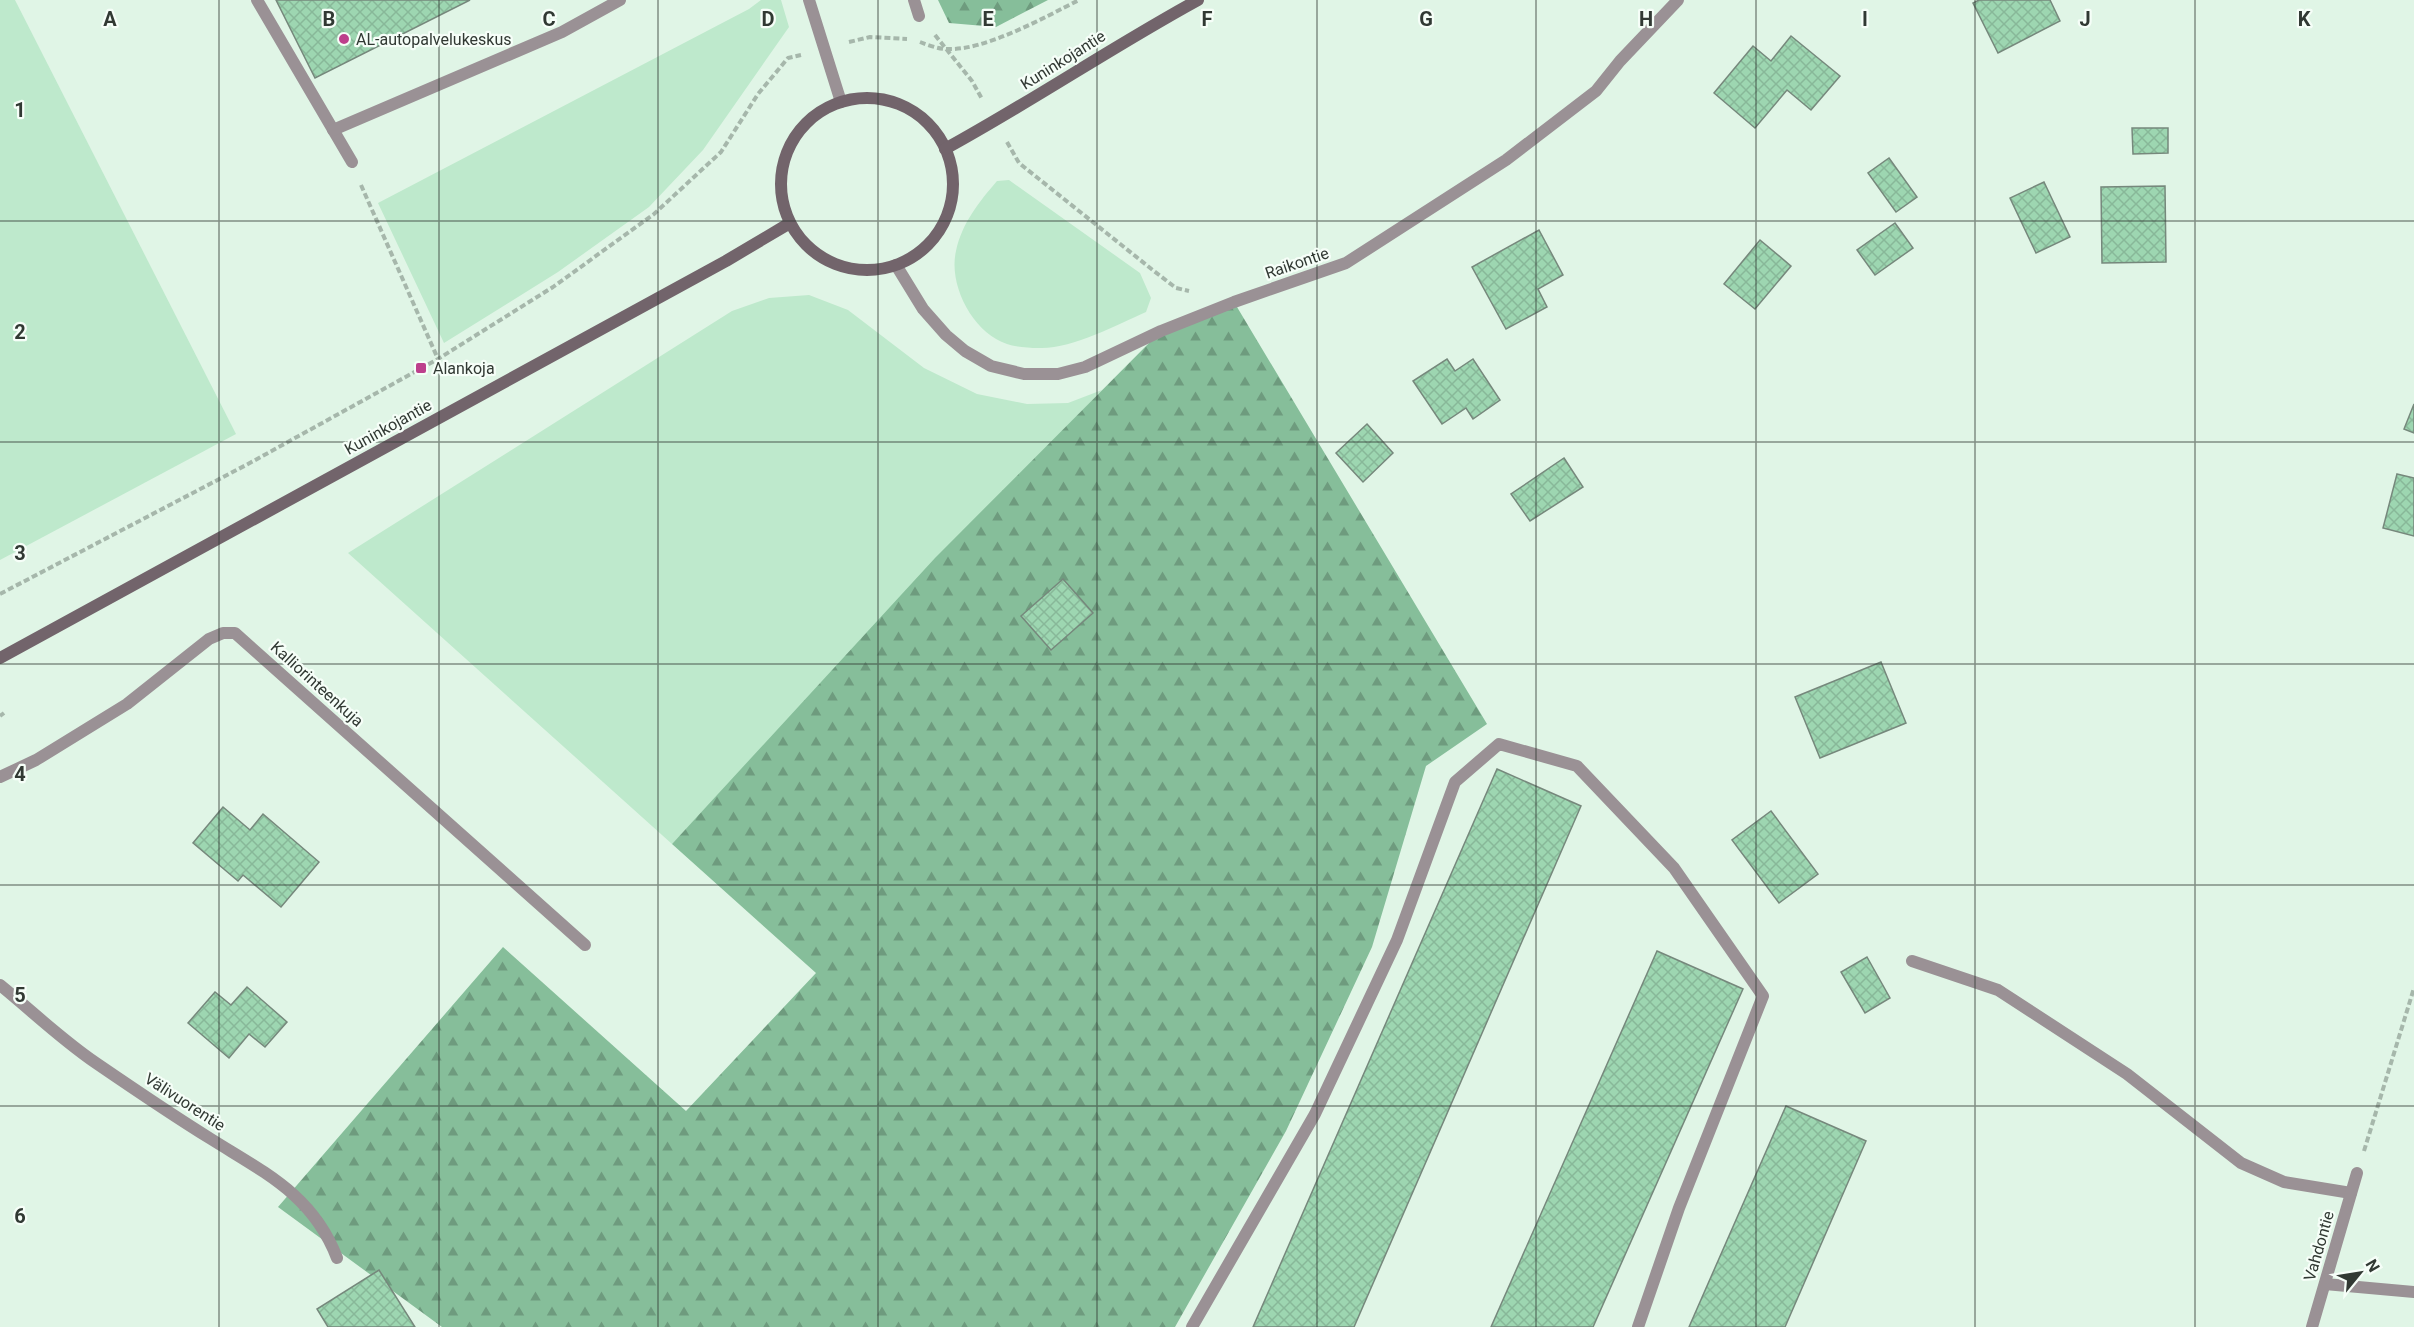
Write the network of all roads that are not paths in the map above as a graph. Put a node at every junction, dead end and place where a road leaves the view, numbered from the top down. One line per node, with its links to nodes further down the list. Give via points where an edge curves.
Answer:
1 (257, 0): 9 (street)
2 (620, 0): 9 (street, via 562,32)
3 (809, 0): 8 (street)
4 (914, 0): 7 (street)
5 (1198, 0): 10 (main road, Kuninkojantie)
6 (1678, 0): 13 (street, Raikontie, via 1596,91 1506,160 1346,263 1161,331 1085,367 1058,374 1024,374 991,366 946,335 923,309)
7 (919, 16)
8 (841, 102): 10 (main road, via 866,98 890,101 913,111 932,128); 12 (main road, via 814,115 794,137 783,165 781,194)
9 (333, 130): 11 (street)
10 (945, 149): 13 (main road, via 952,176 947,213 921,251)
11 (351, 162)
12 (790, 223): 13 (main road, via 804,243 824,259 847,268 872,270); 14 (main road, Kuninkojantie)
13 (896, 265)
14 (0, 658)
15 (0, 777): 16 (street, Kalliorinteenkuja, via 127,705 209,639 235,633)
16 (585, 945)
17 (1912, 961): 20 (street, via 1998,990 2127,1074 2241,1163 2284,1182)
18 (0, 985): 21 (street, Välivuorentie, via 93,1061 272,1175 310,1211 328,1236)
19 (2357, 1173): 20 (street, Vahdontie)
20 (2351, 1193): 22 (street, Vahdontie)
21 (337, 1258)
22 (2325, 1284): 23 (street); 26 (street, Vahdontie)
23 (2414, 1292)
24 (1192, 1327): 25 (street, via 1315,1114 1397,940 1455,782 1499,744 1577,766 1674,868 1764,996 1679,1208)
25 (1638, 1327)
26 (2312, 1327)

